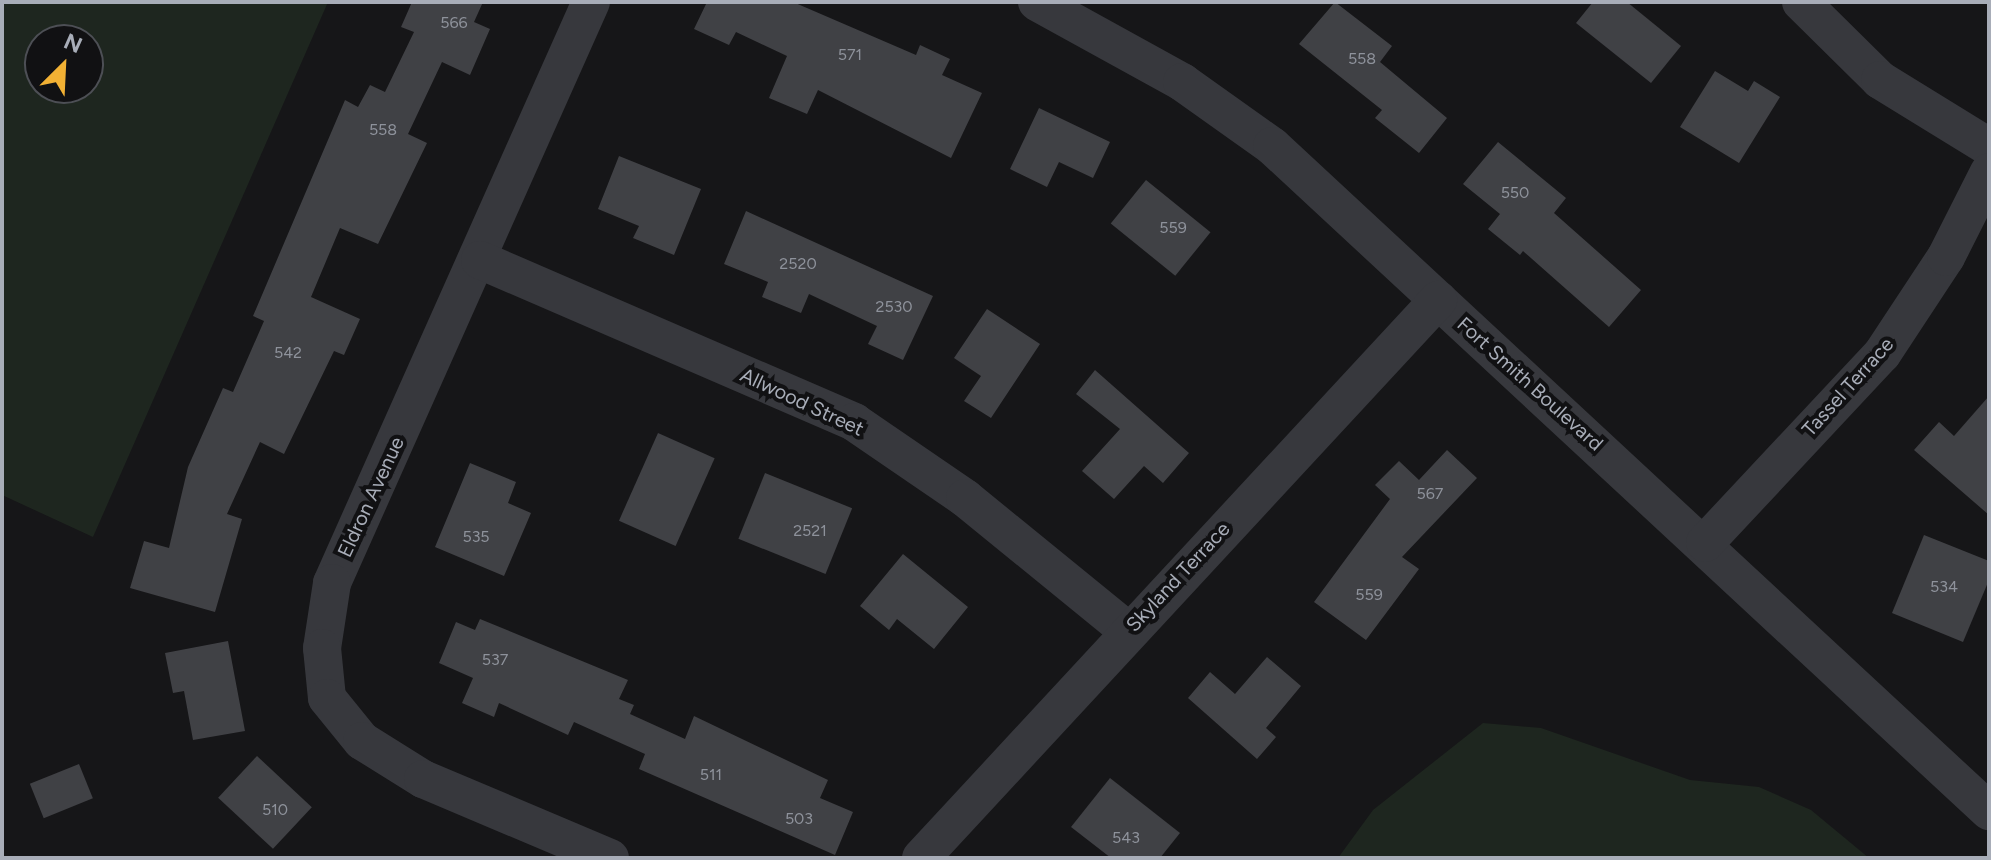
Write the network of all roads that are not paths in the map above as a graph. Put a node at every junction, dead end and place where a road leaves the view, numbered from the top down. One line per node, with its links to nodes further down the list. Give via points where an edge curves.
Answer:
1 (591, 2): 7 (street, Eldron Avenue)
2 (1037, 2): 4 (street, Fort Smith Boulevard)
3 (1801, 2): 5 (street, via 1880,80)
4 (1086, 12): 8 (street, Fort Smith Boulevard, via 1272,146)
5 (1989, 147)
6 (1989, 172): 9 (street, Tassel Terrace, via 1946,257 1882,354)
7 (480, 260): 10 (street, Allwood Street, via 854,422 965,498); 12 (street, Eldron Avenue, via 332,583 322,648 327,698 362,741 423,779)
8 (1438, 300): 9 (street, Fort Smith Boulevard); 10 (street, Skyland Terrace)
9 (1705, 543): 11 (street, Fort Smith Boulevard)
10 (1127, 630): 13 (street, Skyland Terrace)
11 (1989, 811)
12 (610, 858)
13 (921, 858)

